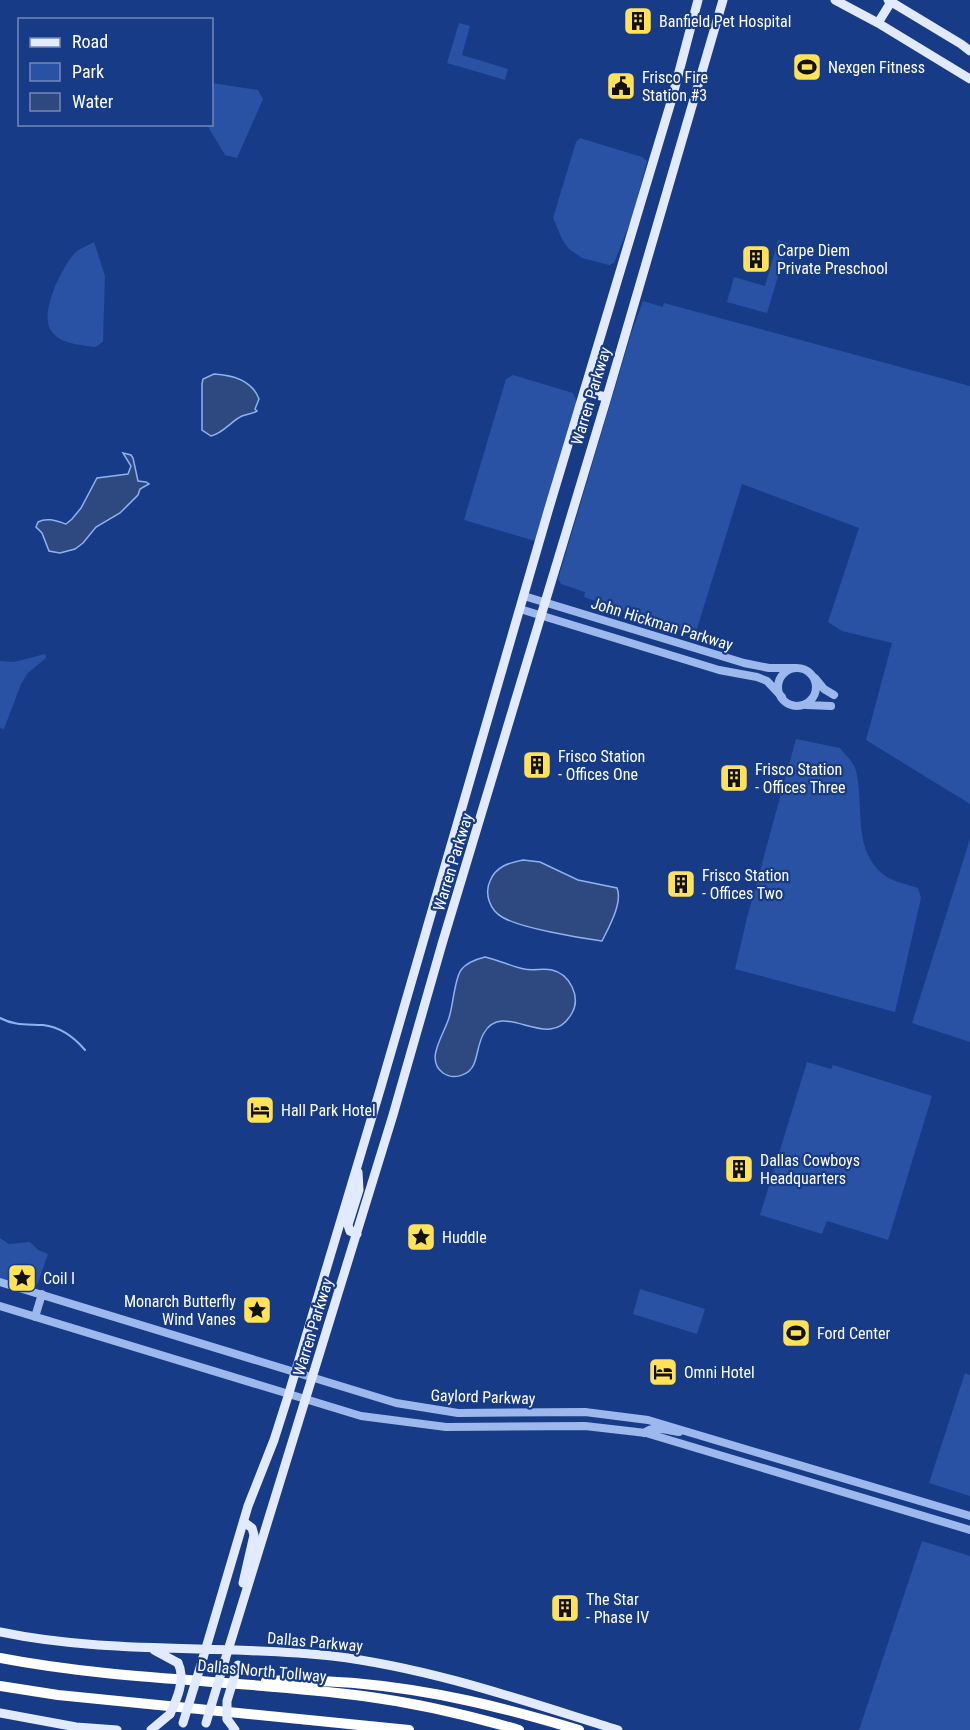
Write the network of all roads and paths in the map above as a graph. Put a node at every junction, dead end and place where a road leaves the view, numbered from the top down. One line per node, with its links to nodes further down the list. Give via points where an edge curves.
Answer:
1 (698, 0): 8 (main road, Warren Parkway)
2 (723, 0): 9 (main road, Warren Parkway)
3 (835, 0): 5 (main road)
4 (889, 1): 5 (main road); 6 (main road)
5 (878, 23): 7 (main road)
6 (970, 51)
7 (970, 79)
8 (671, 102): 9 (main road); 10 (main road, Warren Parkway)
9 (690, 109): 11 (main road, Warren Parkway)
10 (584, 393): 11 (main road); 12 (main road, Warren Parkway)
11 (607, 397): 13 (main road, Warren Parkway)
12 (524, 596): 13 (street, John Hickman Parkway); 14 (main road, Warren Parkway)
13 (546, 603): 15 (main road, Warren Parkway); 16 (street, John Hickman Parkway)
14 (520, 609): 15 (street, John Hickman Parkway); 24 (main road, Warren Parkway)
15 (542, 616): 17 (street, John Hickman Parkway); 25 (main road, Warren Parkway)
16 (711, 653): 17 (street); 18 (street, John Hickman Parkway, via 756,666)
17 (707, 666): 21 (street, John Hickman Parkway, via 757,677)
18 (795, 668): 19 (street); 21 (street, via 781,677)
19 (812, 675): 20 (street); 22 (street, via 815,693)
20 (834, 695)
21 (782, 697): 22 (street, via 790,704)
22 (801, 705): 23 (street)
23 (831, 706)
24 (357, 1166): 25 (main road, via 359,1190 348,1226); 30 (main road, Warren Parkway)
25 (357, 1234): 31 (main road, Warren Parkway)
26 (0, 1282): 27 (street, Gaylord Parkway)
27 (42, 1294): 29 (street); 30 (street, Gaylord Parkway)
28 (0, 1306): 29 (street, Gaylord Parkway)
29 (35, 1317): 32 (street, Gaylord Parkway)
30 (296, 1372): 31 (street, Gaylord Parkway); 32 (main road, Warren Parkway)
31 (312, 1378): 33 (main road, Warren Parkway); 34 (street, Gaylord Parkway, via 411,1407)
32 (289, 1393): 33 (street, Gaylord Parkway); 41 (main road, Warren Parkway)
33 (306, 1400): 35 (street, Gaylord Parkway, via 385,1420); 43 (main road, Warren Parkway)
34 (467, 1413): 35 (street); 36 (street, Gaylord Parkway, via 601,1413)
35 (467, 1428): 37 (street, Gaylord Parkway, via 586,1426)
36 (681, 1428): 37 (street, via 676,1432 651,1428); 38 (street, Gaylord Parkway)
37 (644, 1433): 39 (street, Gaylord Parkway)
38 (742, 1447): 39 (street); 40 (street, Gaylord Parkway)
39 (738, 1460): 42 (street, Gaylord Parkway)
40 (970, 1516)
41 (243, 1522): 43 (main road, via 254,1535); 47 (main road, Warren Parkway)
42 (970, 1530)
43 (243, 1600): 48 (main road, Warren Parkway)
44 (0, 1632): 45 (main road, Dallas Parkway, via 34,1640)
45 (147, 1648): 47 (main road, Dallas Parkway); 57 (main road, bridge, via 163,1653 181,1670 170,1714)
46 (254, 1651): 48 (main road, Dallas Parkway); 58 (main road, bridge, via 238,1665 227,1701 227,1719); 63 (main road, Dallas Parkway, via 332,1656 426,1672)
47 (204, 1654): 48 (main road, Dallas Parkway); 54 (main road, Warren Parkway, bridge)
48 (227, 1655): 55 (main road, Warren Parkway, bridge)
49 (0, 1658): 50 (highway, Dallas North Tollway)
50 (240, 1684): 61 (highway, Dallas North Tollway, via 413,1704); 62 (highway, via 290,1679 385,1686 473,1700)
51 (0, 1686): 53 (highway)
52 (0, 1713): 56 (main road)
53 (350, 1723): 59 (highway); 60 (highway)
54 (182, 1726)
55 (205, 1727)
56 (117, 1730)
57 (151, 1730)
58 (235, 1730)
59 (367, 1730)
60 (409, 1730)
61 (519, 1730)
62 (579, 1730)
63 (618, 1730)

